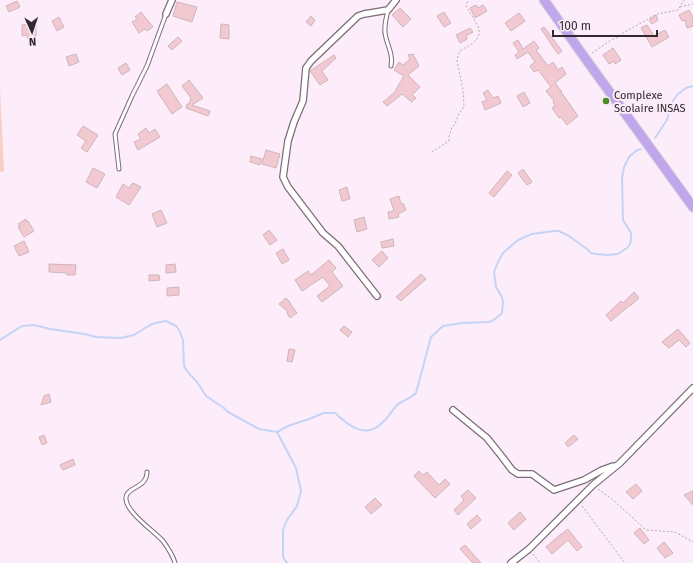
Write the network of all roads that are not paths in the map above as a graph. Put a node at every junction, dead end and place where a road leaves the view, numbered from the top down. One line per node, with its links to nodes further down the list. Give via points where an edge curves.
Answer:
1 (172, 0): 5 (street)
2 (396, 0): 4 (street)
3 (544, 0): 8 (main road)
4 (388, 10): 6 (lane, via 385,37 390,48); 9 (street, via 358,16 306,68 303,101 288,141 283,178 323,233 338,246)
5 (166, 14): 7 (lane, via 147,66 115,134)
6 (391, 66)
7 (119, 169)
8 (693, 207)
9 (377, 296)
10 (693, 388): 12 (street)
11 (453, 410): 12 (street, via 487,438 512,470 518,474 532,474 554,490 584,480)
12 (618, 464): 15 (street)
13 (146, 472): 14 (lane, via 147,478 144,482 127,494 127,504 134,515 163,541)
14 (175, 563)
15 (511, 563)

